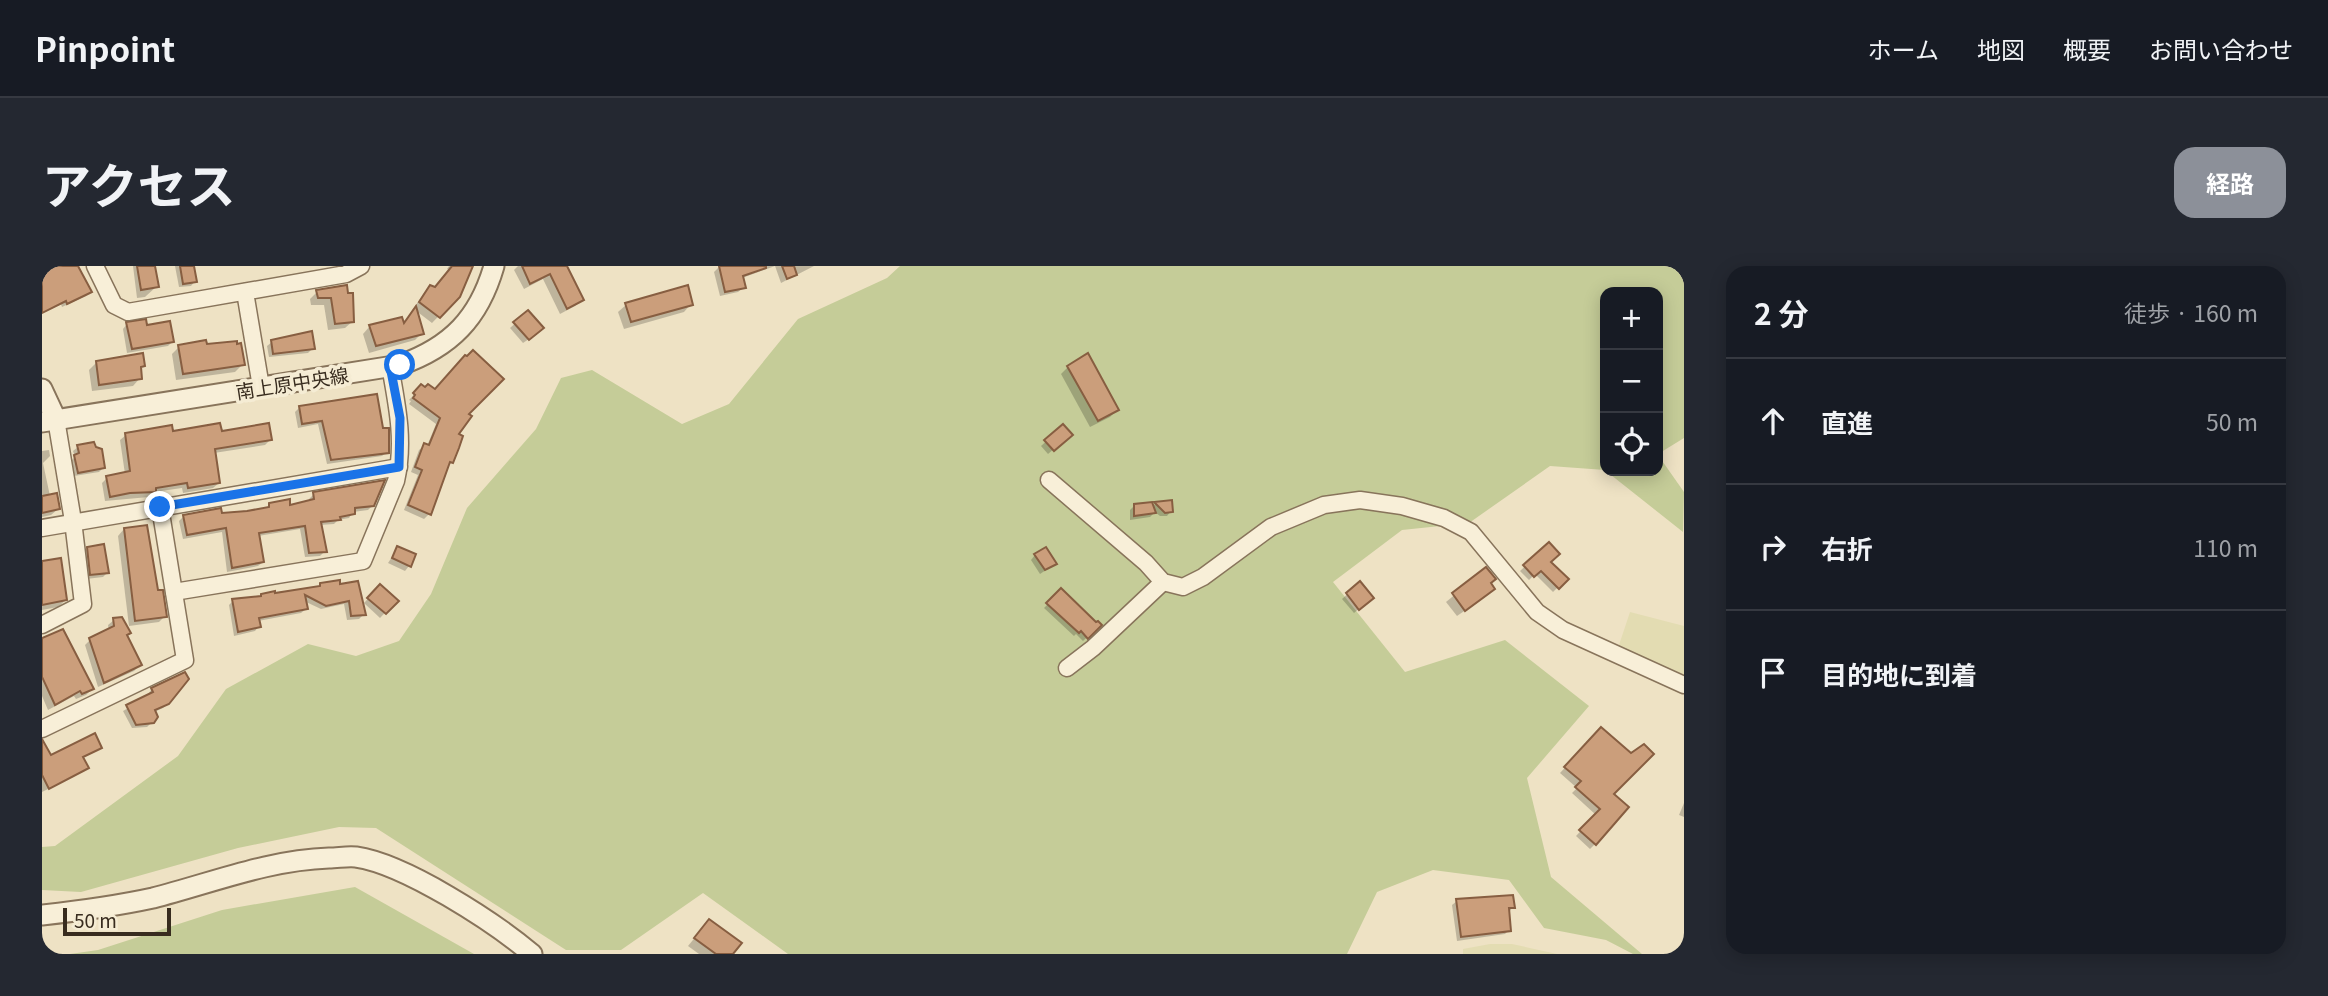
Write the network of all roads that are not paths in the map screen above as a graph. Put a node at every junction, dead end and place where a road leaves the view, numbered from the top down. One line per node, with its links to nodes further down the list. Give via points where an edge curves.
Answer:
1 (95, 266): 4 (street, via 114,305 128,312)
2 (361, 266): 4 (street, via 346,274)
3 (494, 266): 5 (street, 南上原中央線, via 479,305 457,332 422,356)
4 (245, 292): 6 (street)
5 (390, 366): 6 (street, 南上原中央線); 9 (street, via 400,418)
6 (261, 387): 8 (street, 南上原中央線)
7 (42, 389): 8 (street)
8 (49, 421): 12 (street)
9 (399, 467): 11 (street); 15 (street, via 363,561)
10 (1049, 480): 14 (street)
11 (160, 507): 12 (street); 15 (street)
12 (73, 521): 13 (street); 16 (street, via 83,604)
13 (42, 528)
14 (1163, 582): 17 (street); 18 (street, via 1183,587 1271,527 1324,505 1360,500 1402,506 1444,518 1471,532 1537,612 1563,630)
15 (174, 592): 19 (street, via 185,660)
16 (42, 625)
17 (1067, 668)
18 (1684, 685)
19 (42, 729)
20 (42, 915): 21 (street, via 95,910 300,859 355,857 383,865 472,910)
21 (532, 954)

